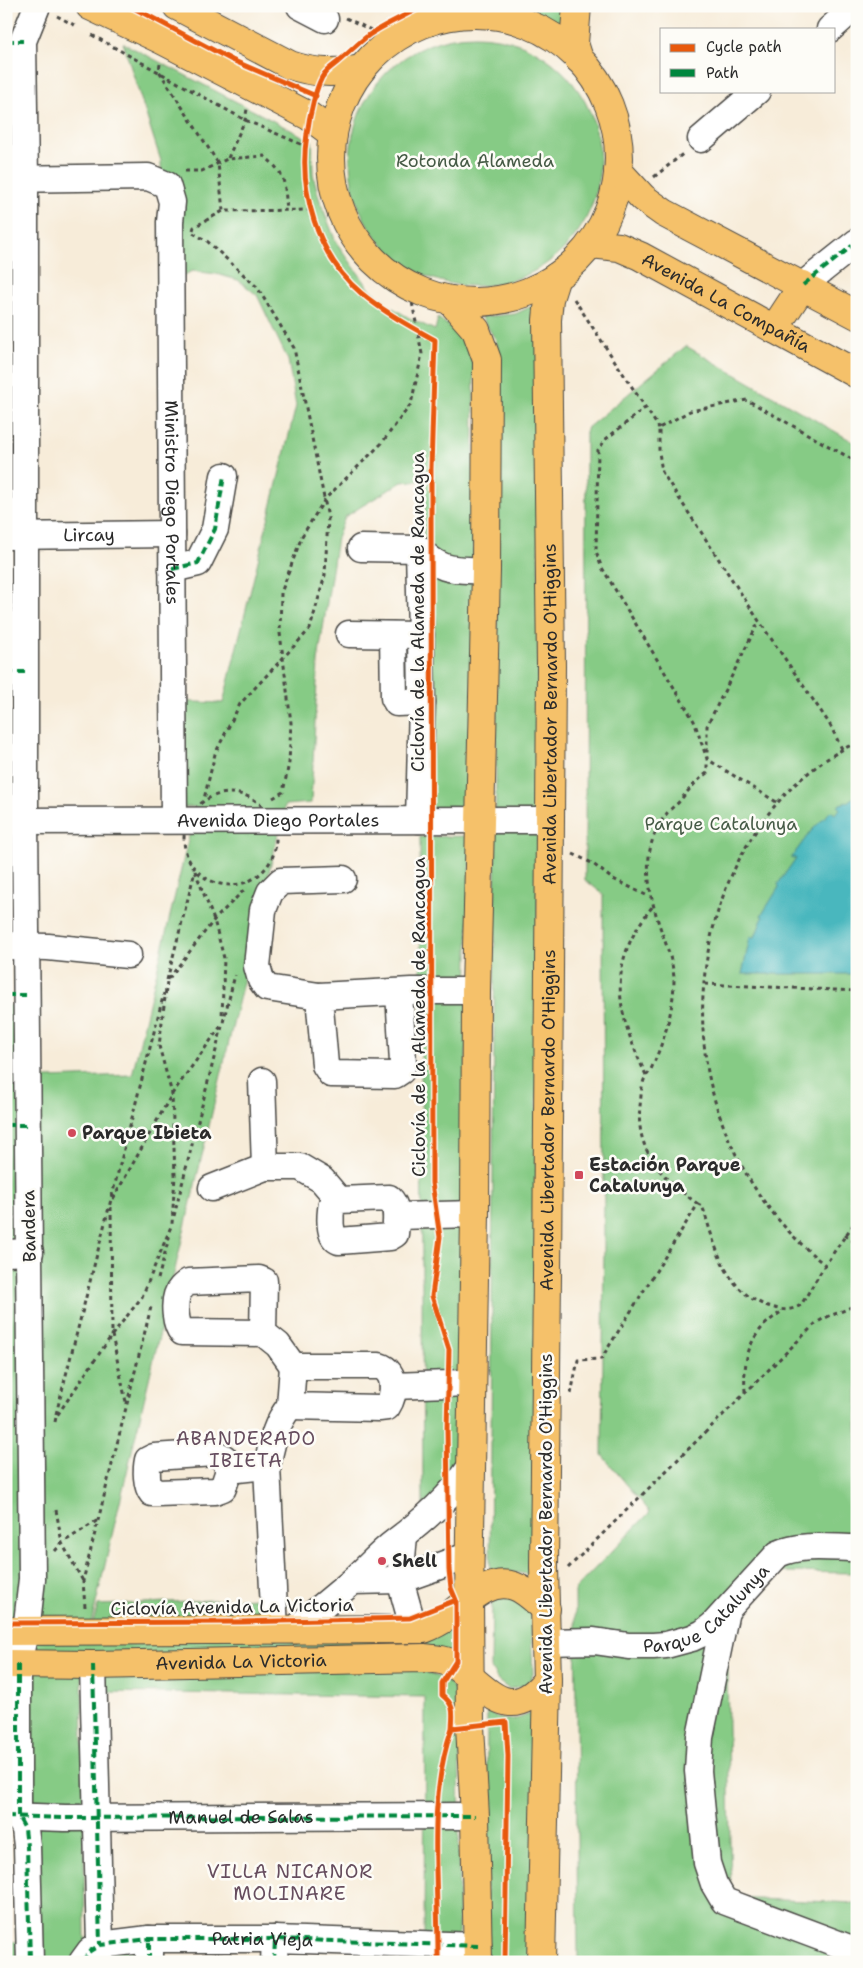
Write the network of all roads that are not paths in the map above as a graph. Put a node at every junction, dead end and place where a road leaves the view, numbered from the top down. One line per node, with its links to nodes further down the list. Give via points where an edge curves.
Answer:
1 (177, 6): 12 (main road, via 304,70 330,73)
2 (300, 6): 8 (street)
3 (577, 6): 11 (main road, via 574,44)
4 (856, 6): 9 (street)
5 (464, 10): 11 (main road, via 526,23 563,44); 12 (main road, via 396,38)
6 (47, 11): 10 (street)
7 (86, 18): 14 (main road, via 162,40 309,116)
8 (325, 19)
9 (831, 28)
10 (15, 41): 17 (street, Bandera)
11 (579, 59): 16 (main road, via 592,74 611,111 616,131)
12 (362, 69): 14 (main road, via 344,100)
13 (756, 92): 15 (street)
14 (333, 134): 22 (main road, via 334,186 341,211 353,234 368,255 387,272 429,295)
15 (701, 138)
16 (618, 171): 19 (main road, via 609,209); 21 (main road, via 643,198 664,213)
17 (16, 179): 27 (street, Ministro Diego Portales, via 148,177 166,185 172,202); 28 (street, Bandera)
18 (857, 242): 21 (street)
19 (591, 244): 20 (main road); 24 (main road, Avenida La Compañía, via 619,247 640,256)
20 (556, 277): 22 (main road, via 509,298 472,302); 42 (main road, Avenida Libertador Bernardo O'Higgins, via 547,320)
21 (803, 285): 23 (main road); 24 (main road)
22 (450, 300): 32 (main road, via 476,330 487,360)
23 (857, 315)
24 (774, 330): 25 (main road, Avenida La Compañía)
25 (857, 374)
26 (224, 476): 31 (street, via 215,529 198,563)
27 (172, 534): 28 (street, Lircay); 31 (street, Ministro Diego Portales)
28 (15, 535): 36 (street, Bandera)
29 (361, 548): 30 (street)
30 (419, 549): 32 (street, via 432,562 451,569); 35 (street)
31 (172, 569): 38 (street, Ministro Diego Portales)
32 (486, 571): 40 (main road)
33 (349, 634): 34 (street)
34 (393, 635): 35 (street); 37 (street, via 394,698 397,703)
35 (421, 635): 37 (street)
36 (16, 672): 41 (street, Bandera)
37 (422, 702): 39 (street)
38 (174, 820): 39 (street, Avenida Diego Portales); 41 (street, Avenida Diego Portales)
39 (419, 820): 40 (street, Avenida Diego Portales)
40 (480, 820): 42 (street, Avenida Diego Portales); 47 (main road)
41 (16, 821): 44 (street, Bandera)
42 (550, 831): 73 (main road, Avenida Libertador Bernardo O'Higgins)
43 (343, 879): 50 (street, via 281,881 270,892 263,910 257,966 261,980 267,988)
44 (16, 908): 45 (street, Bandera)
45 (17, 946): 46 (street); 49 (street, Bandera)
46 (128, 955)
47 (476, 991): 48 (street); 56 (main road)
48 (399, 992): 50 (street); 50 (street, via 403,1064 395,1075 331,1074 325,1066)
49 (17, 995): 52 (street, Bandera)
50 (320, 996)
51 (262, 1081): 53 (street)
52 (17, 1125): 58 (street, Bandera)
53 (265, 1168): 54 (street); 55 (street, via 300,1167 322,1180)
54 (212, 1188)
55 (340, 1200): 57 (street, via 389,1198 394,1202); 57 (street, via 332,1203 331,1207 332,1234 339,1241 390,1237 395,1234)
56 (475, 1214): 57 (street); 61 (main road)
57 (397, 1216)
58 (18, 1252): 75 (street, Bandera, via 32,1579)
59 (263, 1333): 60 (street, via 278,1345)
60 (293, 1366): 62 (street, via 380,1366 389,1372); 63 (street)
61 (472, 1382): 62 (street); 65 (main road)
62 (393, 1386): 63 (street, via 387,1407)
63 (290, 1406): 64 (street, via 274,1432)
64 (267, 1466): 66 (street); 76 (street)
65 (471, 1466): 67 (street, via 448,1496); 69 (main road)
66 (229, 1470)
67 (404, 1536): 70 (street); 71 (street)
68 (857, 1548): 74 (street, Parque Catalunya, via 806,1547 778,1554)
69 (470, 1556): 70 (street); 72 (main road)
70 (400, 1580): 71 (street); 77 (street)
71 (353, 1581): 76 (street)
72 (469, 1599): 73 (main road, via 487,1588 506,1585); 77 (main road, Avenida La Victoria, via 445,1618 424,1629); 81 (main road)
73 (546, 1599): 78 (main road, Avenida Libertador Bernardo O'Higgins)
74 (726, 1611): 78 (street, Parque Catalunya, via 704,1633 666,1646 594,1641); 86 (street, via 700,1737 707,1863 714,1884 724,1901)
75 (16, 1630): 76 (main road, Avenida La Victoria); 79 (street, Bandera)
76 (285, 1630): 77 (main road, Avenida La Victoria)
77 (414, 1630)
78 (546, 1642): 82 (main road, Avenida Libertador Bernardo O'Higgins)
79 (12, 1664): 80 (main road, Avenida La Victoria); 83 (street, Bandera)
80 (93, 1665): 81 (main road, Avenida La Victoria, via 424,1658 446,1661); 85 (street)
81 (470, 1679): 82 (main road, via 490,1696 505,1702 528,1697); 84 (main road)
82 (547, 1680): 92 (main road, Avenida Libertador Bernardo O'Higgins)
83 (12, 1816): 85 (street, Manuel de Salas); 91 (street, Bandera, via 25,1829)
84 (475, 1816): 85 (street, Manuel de Salas); 90 (main road)
85 (96, 1817): 89 (street)
86 (853, 1943)
87 (149, 1950): 88 (street, Patria Vieja); 89 (street, Patria Vieja)
88 (274, 1950): 90 (street, Patria Vieja)
89 (91, 1953)
90 (478, 1954)
91 (30, 1962)
92 (540, 1962)

